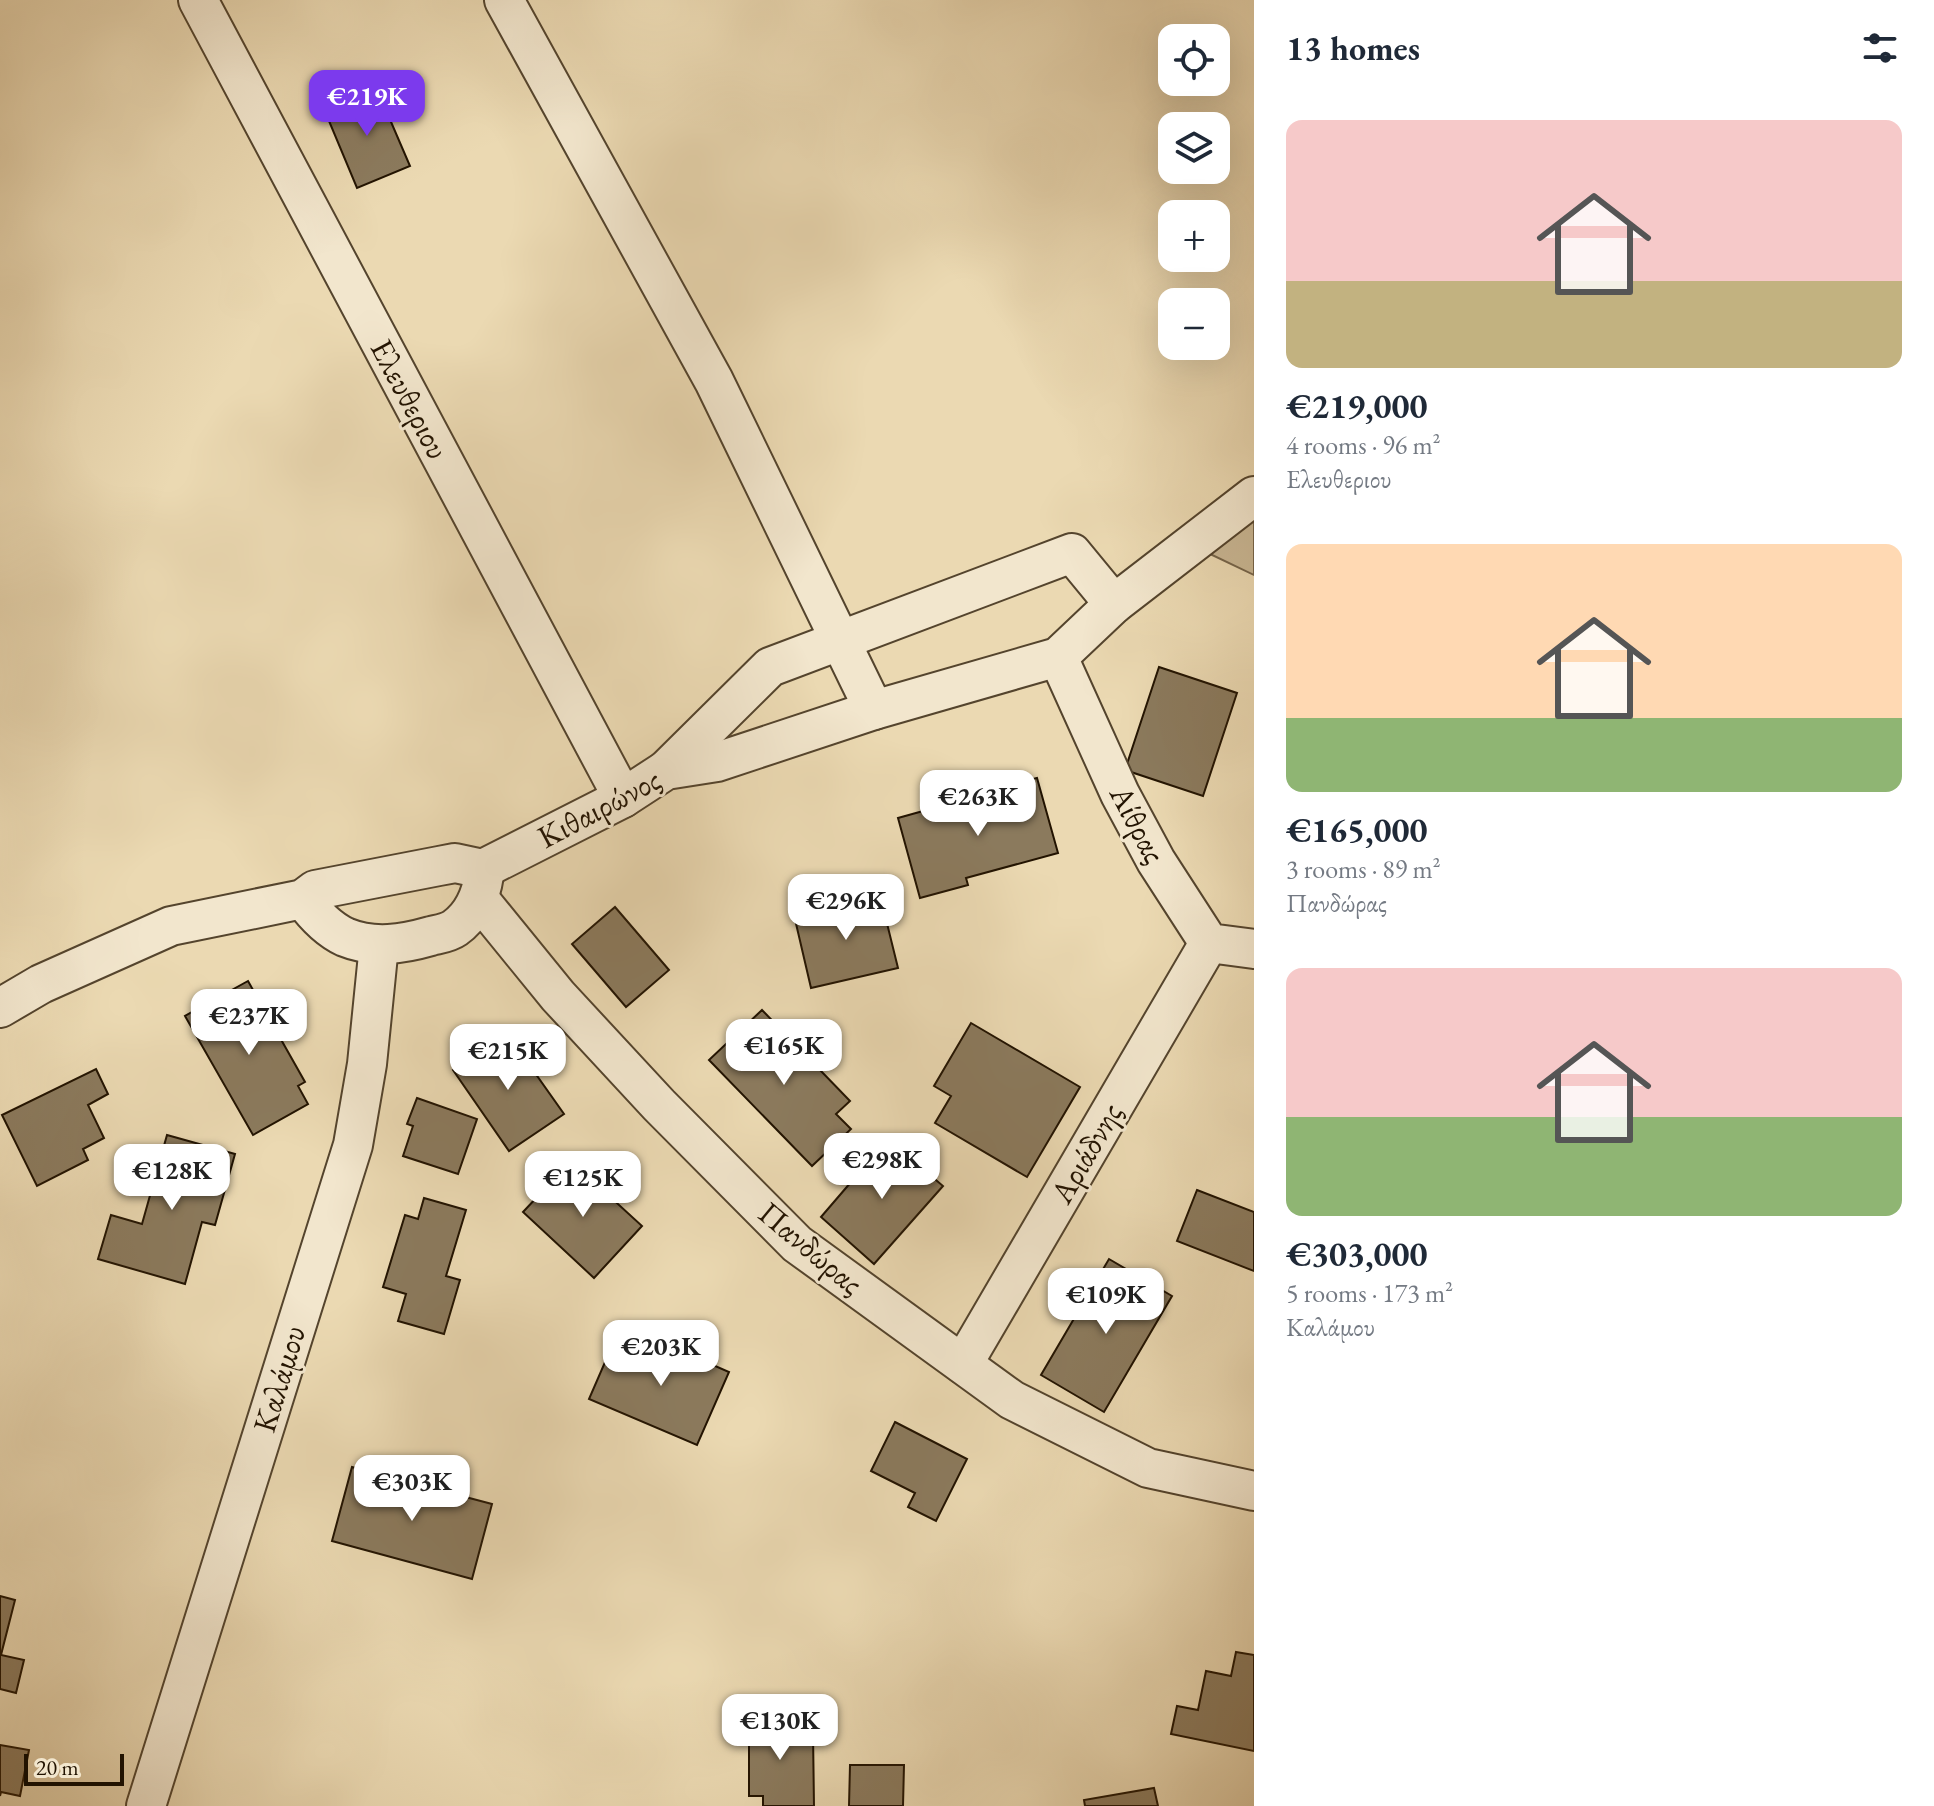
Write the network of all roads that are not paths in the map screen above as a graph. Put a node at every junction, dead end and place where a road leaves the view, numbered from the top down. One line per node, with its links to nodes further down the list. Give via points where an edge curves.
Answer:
1 (198, 0): 9 (street, Ελευθεριου)
2 (504, 0): 5 (street, via 714,381)
3 (1254, 496): 4 (street, Κιθαιρώνος)
4 (1114, 604): 5 (street, via 1072,553); 6 (street, Κιθαιρώνος)
5 (838, 639): 7 (street); 8 (street, via 770,667)
6 (1058, 657): 7 (street, Κιθαιρώνος); 12 (street, Αίθρας, via 1120,794)
7 (874, 710): 8 (street, Κιθαιρώνος, via 717,762)
8 (666, 770): 9 (street, Κιθαιρώνος)
9 (623, 798): 10 (street, Κιθαιρώνος)
10 (481, 884): 11 (street, via 455,863 327,887); 13 (street, via 464,920 452,931); 16 (street, Πανδώρας, via 558,996 797,1244)
11 (303, 899): 13 (street, via 315,915 345,936); 15 (street, via 171,926)
12 (1209, 943): 14 (street); 16 (street, Αριάδνης)
13 (379, 945): 18 (street, Καλάμου, via 353,1145)
14 (1254, 949)
15 (0, 1008)
16 (963, 1364): 17 (street, Πανδώρας, via 1012,1400 1148,1468)
17 (1254, 1491)
18 (146, 1806)

